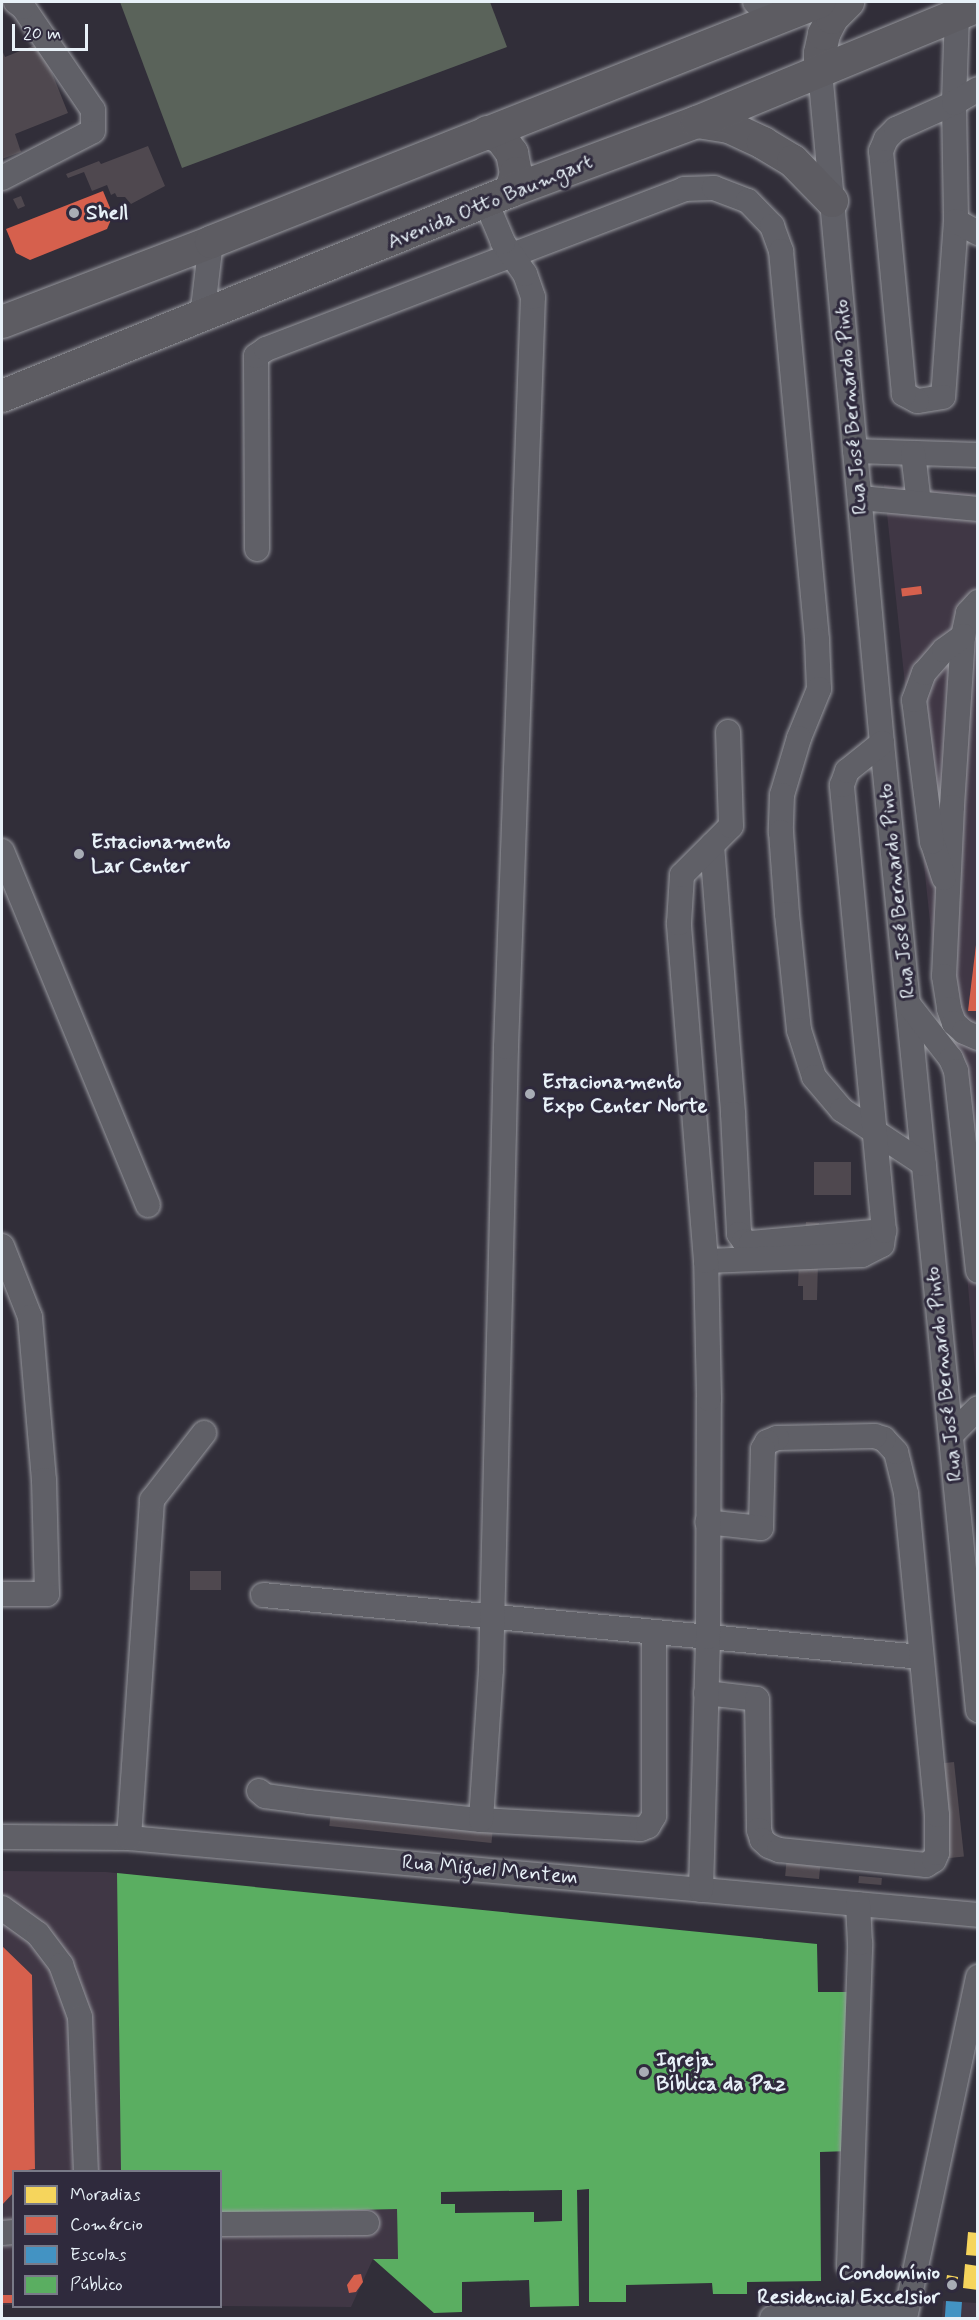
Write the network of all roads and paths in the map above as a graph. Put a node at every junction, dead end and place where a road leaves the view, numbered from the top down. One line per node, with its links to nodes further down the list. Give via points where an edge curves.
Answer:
1 (16, 2): 11 (street, via 93,110 93,131)
2 (819, 2): 4 (main road)
3 (849, 2): 6 (main road, via 832,18 824,34)
4 (764, 10): 10 (main road)
5 (967, 10): 6 (main road, Avenida Otto Baumgart); 8 (street)
6 (820, 71): 9 (main road, Avenida Otto Baumgart); 13 (street, Rua José Bernardo Pinto)
7 (978, 89): 8 (street)
8 (954, 103): 14 (street); 14 (street, via 896,129 881,151 903,394 917,401 943,397)
9 (697, 122): 12 (main road, Avenida Otto Baumgart); 13 (main road, via 729,128 763,143 793,161)
10 (487, 132): 12 (main road, via 501,138 512,153 516,173); 16 (main road)
11 (2, 178)
12 (498, 197): 17 (street, via 503,242); 18 (main road, Avenida Otto Baumgart)
13 (832, 201): 21 (street, Rua José Bernardo Pinto)
14 (956, 221): 15 (street)
15 (978, 233)
16 (211, 242): 18 (street); 19 (main road)
17 (513, 256): 27 (street, via 256,356); 37 (street, via 684,189 714,188 748,201 772,226 780,250 819,689 782,795 799,1030 814,1077 842,1110); 51 (street, via 533,297 506,1035)
18 (202, 317): 20 (main road, Avenida Otto Baumgart)
19 (2, 322)
20 (2, 396)
21 (855, 451): 22 (street); 24 (street, Rua José Bernardo Pinto)
22 (914, 453): 23 (street); 25 (street)
23 (978, 455)
24 (860, 498): 25 (street); 31 (street, Rua José Bernardo Pinto)
25 (919, 503): 26 (street)
26 (978, 509)
27 (257, 549)
28 (978, 602): 29 (street, via 968,614)
29 (963, 636): 34 (street); 34 (street, via 924,673 914,700 932,842)
30 (728, 732): 32 (street, via 731,826)
31 (882, 743): 35 (street, Rua José Bernardo Pinto); 37 (street, via 847,771 842,785)
32 (712, 845): 41 (street, via 739,1234 744,1241 782,1242); 43 (street, via 682,875 680,923)
33 (2, 851): 39 (street)
34 (948, 889): 36 (street, via 944,976 949,1009 954,1023)
35 (909, 1005): 38 (street, Rua José Bernardo Pinto); 40 (street, via 956,1071)
36 (978, 1038)
37 (876, 1132): 38 (street); 41 (street)
38 (924, 1164): 47 (street, Rua José Bernardo Pinto)
39 (148, 1204)
40 (976, 1230): 44 (street)
41 (885, 1231): 43 (street, via 882,1245 862,1255)
42 (2, 1246): 49 (street, via 30,1317 44,1480 47,1594)
43 (706, 1261): 48 (street)
44 (978, 1271)
45 (978, 1408): 47 (street)
46 (204, 1432): 60 (street, via 152,1500)
47 (951, 1435): 56 (street, Rua José Bernardo Pinto)
48 (707, 1522): 53 (street); 54 (street, via 761,1528 761,1459 767,1442 788,1438 884,1439 896,1452 906,1493)
49 (2, 1594)
50 (263, 1595): 51 (street)
51 (492, 1616): 52 (street); 58 (street)
52 (654, 1632): 53 (street); 58 (street, via 655,1784 654,1816 648,1826 633,1830)
53 (708, 1637): 54 (street); 55 (street)
54 (921, 1658): 55 (street, via 937,1815 937,1853 926,1865 779,1851 769,1846 759,1830 757,1699)
55 (706, 1693): 61 (street)
56 (978, 1710)
57 (260, 1791): 58 (street, via 266,1796 309,1802)
58 (482, 1820)
59 (2, 1837): 60 (street, Rua Miguel Mentem)
60 (129, 1838): 61 (street, Rua Miguel Mentem)
61 (701, 1890): 62 (street, Rua Miguel Mentem)
62 (858, 1904): 64 (street, Rua Miguel Mentem); 69 (street)
63 (2, 1908): 66 (street, via 38,1934 62,1965 80,2017)
64 (978, 1915)
65 (978, 1977): 70 (street)
66 (86, 2170)
67 (367, 2223): 68 (street)
68 (222, 2224)
69 (849, 2266)
70 (905, 2316): 71 (street)
71 (772, 2319)

